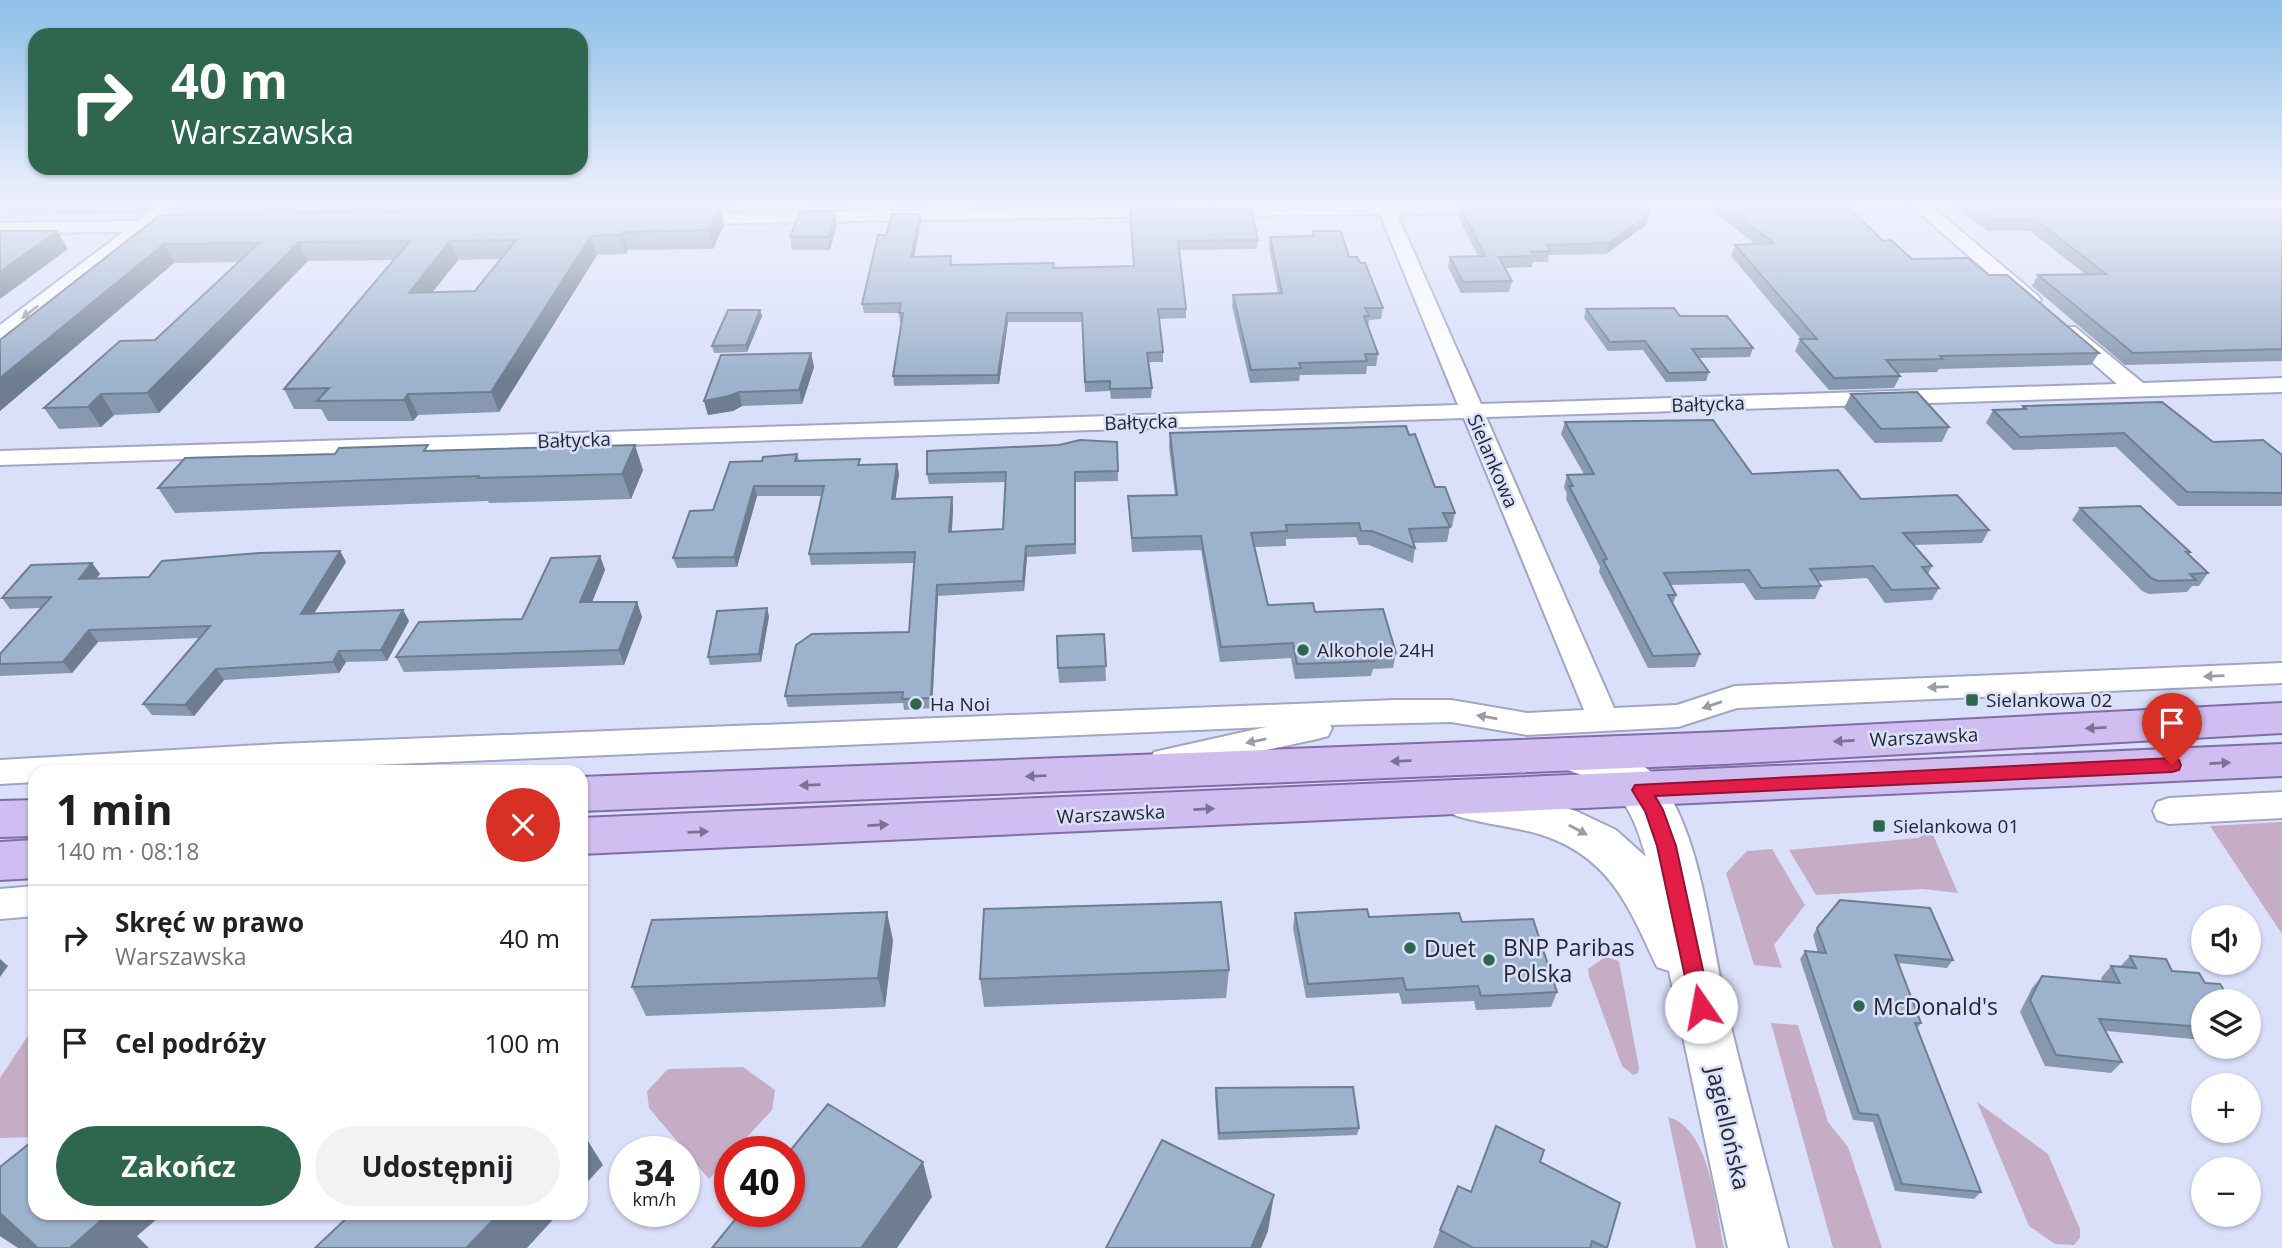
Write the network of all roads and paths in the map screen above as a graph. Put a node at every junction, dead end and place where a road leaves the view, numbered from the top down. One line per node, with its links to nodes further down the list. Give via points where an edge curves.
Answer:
1 (94, 261): 4 (street, one-way to 4)
2 (1408, 261): 7 (street, Sielankowa)
3 (1986, 261): 6 (street)
4 (0, 335)
5 (2282, 385): 6 (street, Bałtycka)
6 (2137, 390): 7 (street, Bałtycka)
7 (1472, 412): 8 (street, Bałtycka); 12 (street, Sielankowa)
8 (0, 458)
9 (2282, 673): 12 (street, one-way to 12, via 1735,697 1678,716)
10 (1395, 711): 12 (street, one-way to 10, via 1527,724 1451,711); 15 (street); 18 (street, one-way to 18)
11 (2282, 718): 13 (main road, Warszawska, one-way to 13)
12 (1603, 719)
13 (1567, 754): 18 (main road, Warszawska, one-way to 18); 20 (street, Warszawska, via 1596,762)
14 (2282, 760): 20 (main road, Warszawska, one-way to 14)
15 (122, 765)
16 (28, 770): 17 (street)
17 (0, 772): 19 (street)
18 (1104, 773): 21 (main road, Warszawska, one-way to 21)
19 (28, 774)
20 (1642, 790): 22 (main road, Warszawska); 32 (street, Jagiellońska, via 1667,846)
21 (588, 794)
22 (1440, 798): 27 (main road, Warszawska, one-way to 22); 32 (street, Jagiellońska, one-way to 32, via 1525,812 1573,826 1611,849 1635,876 1657,913)
23 (2282, 805): 24 (street)
24 (2169, 811)
25 (28, 818): 26 (main road)
26 (0, 819)
27 (588, 836)
28 (28, 859): 29 (main road)
29 (0, 860)
30 (28, 902): 31 (street)
31 (0, 904)
32 (1701, 1007): 33 (street, Jagiellońska)
33 (1758, 1248)

